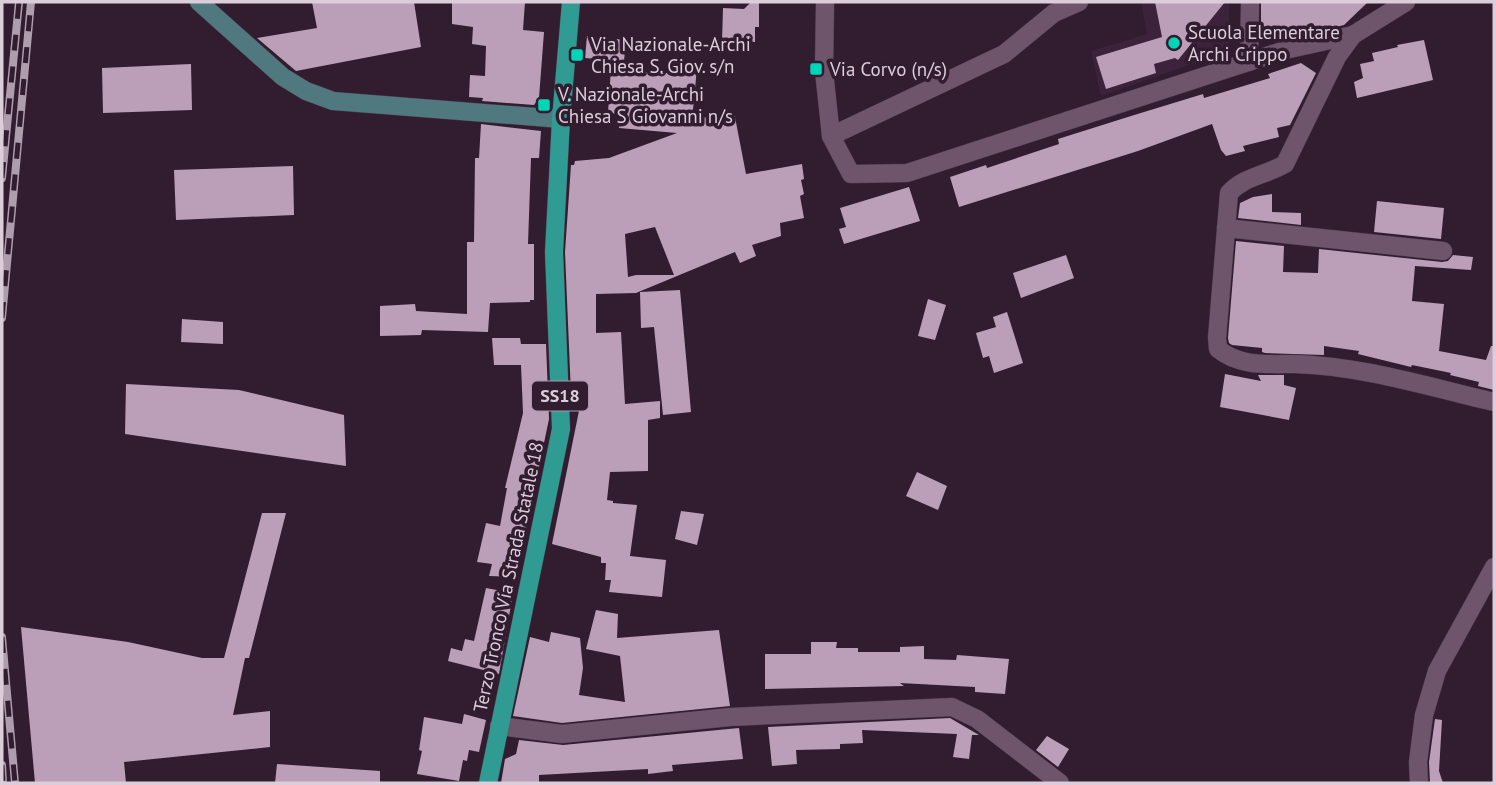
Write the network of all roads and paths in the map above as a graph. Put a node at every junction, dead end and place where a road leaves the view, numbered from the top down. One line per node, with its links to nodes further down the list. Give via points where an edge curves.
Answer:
1 (199, 2): 11 (street, via 283,77 333,101)
2 (571, 2): 11 (main road, Terzo Tronco Via Strada Statale 18 / SS18)
3 (825, 2): 12 (street, via 824,71)
4 (1079, 2): 12 (street, via 1054,13 1004,54)
5 (1250, 2): 10 (street)
6 (1406, 2): 7 (street)
7 (1353, 35): 8 (street); 9 (street)
8 (1329, 40): 9 (street); 10 (street)
9 (1337, 57): 13 (street, via 1285,164 1240,182 1229,193)
10 (1250, 62): 12 (street, via 907,173 851,174)
11 (561, 119): 17 (main road, Terzo Tronco Via Strada Statale 18 / SS18, via 554,252 561,429)
12 (831, 136)
13 (1226, 228): 14 (street); 15 (street, via 1217,338 1218,349 1230,358 1363,371)
14 (1443, 251)
15 (1494, 402)
16 (1494, 567): 20 (street, via 1437,671 1424,715)
17 (499, 726): 18 (main road, Terzo Tronco Via Strada Statale 18 / SS18); 19 (street, via 562,734 730,717 952,707 977,719)
18 (488, 783)
19 (1060, 783)
20 (1419, 783)

